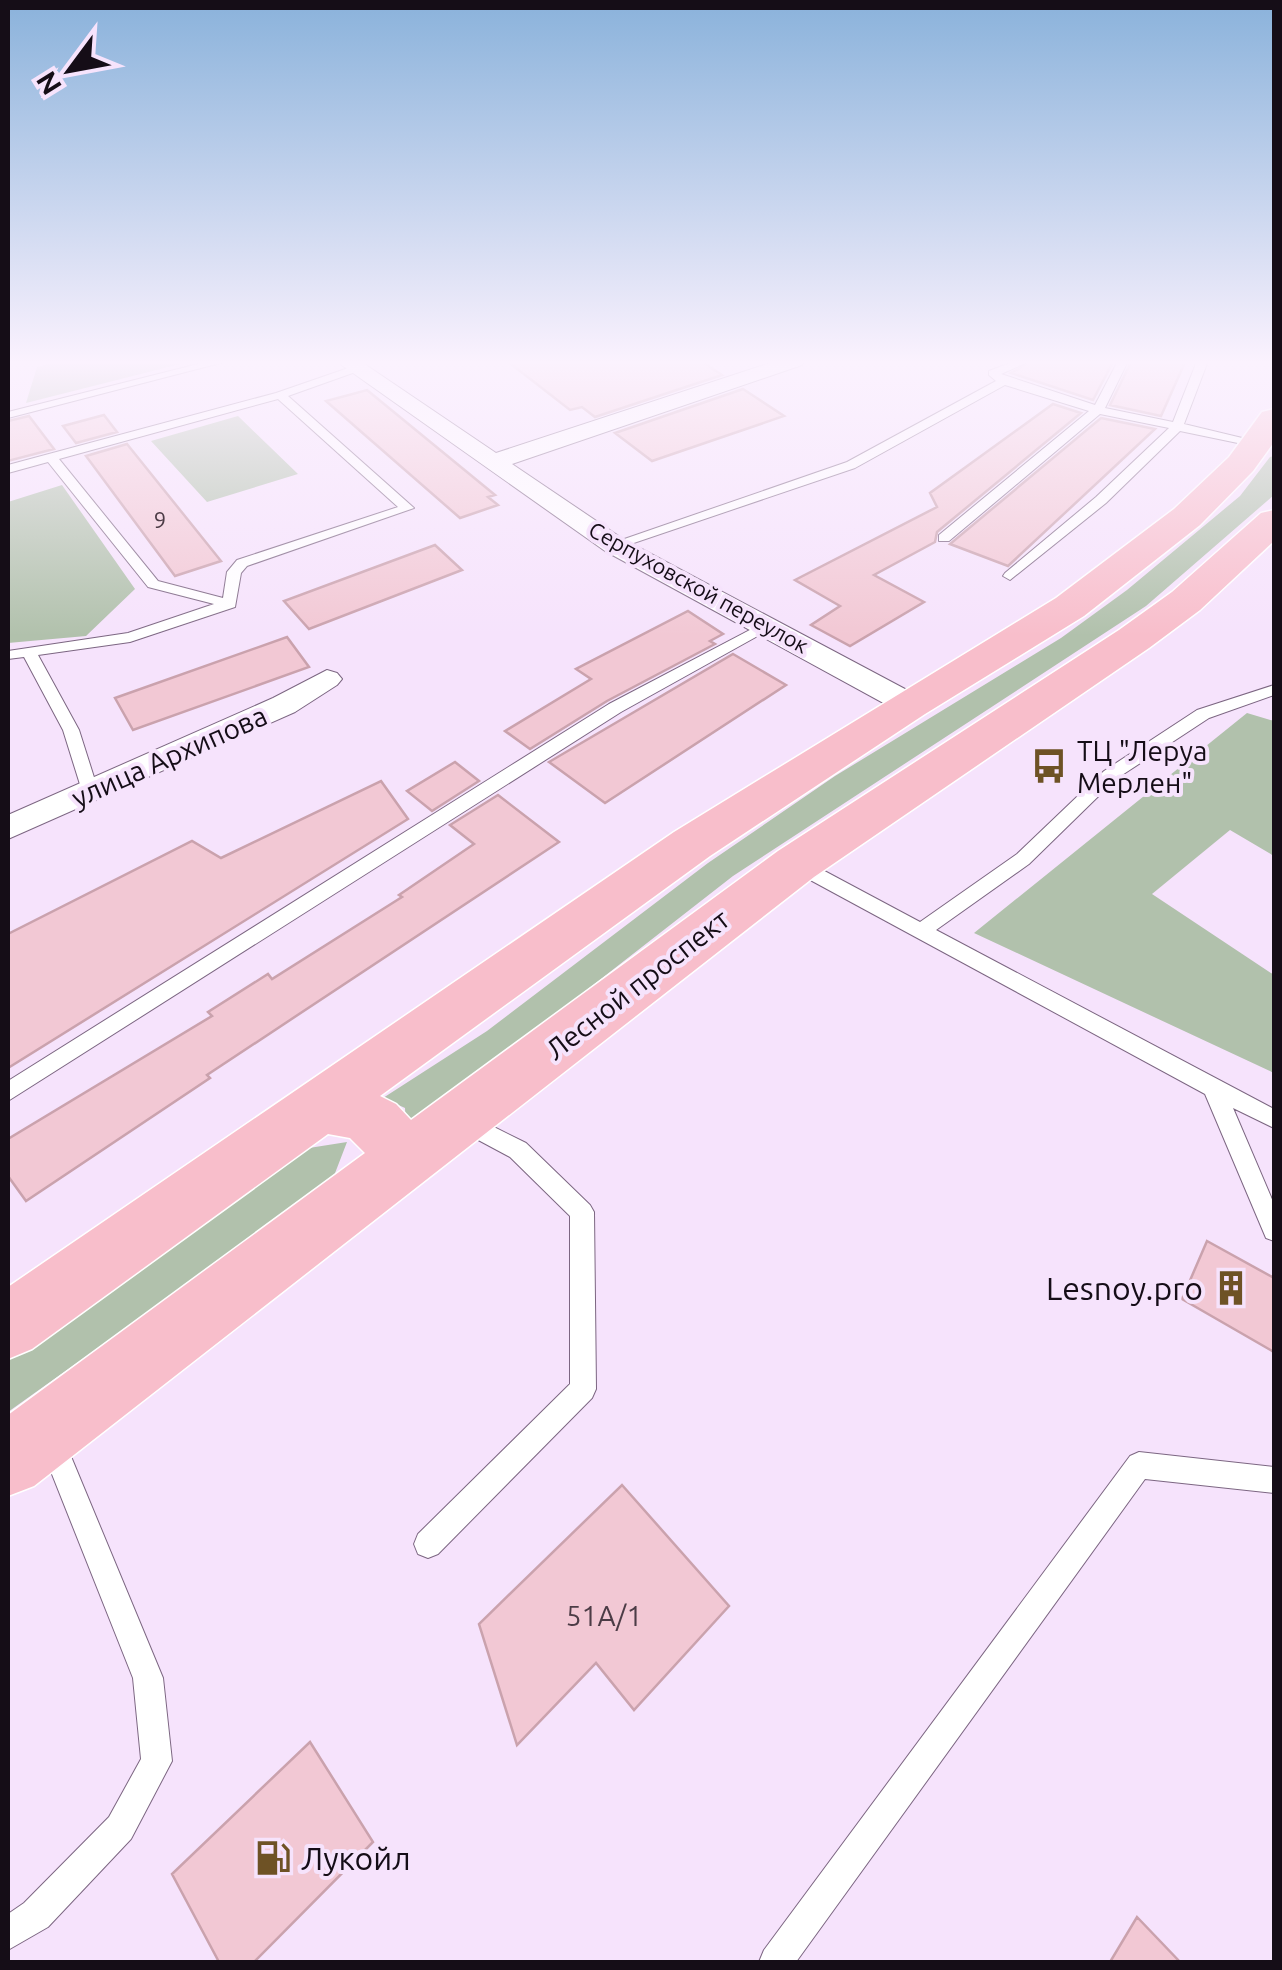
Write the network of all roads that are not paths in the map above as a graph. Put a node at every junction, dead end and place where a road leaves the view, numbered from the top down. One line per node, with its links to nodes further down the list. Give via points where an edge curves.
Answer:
1 (74, 453): 9 (lane)
2 (345, 453): 16 (lane, via 406,508 242,564 234,572)
3 (480, 453): 10 (street, Серпуховской переулок)
4 (520, 453): 10 (street)
5 (873, 453): 14 (lane)
6 (1046, 453): 13 (lane)
7 (1150, 453): 15 (lane)
8 (1252, 453): 22 (main road, via 1122,570)
9 (52, 459): 11 (lane); 16 (lane, via 153,584)
10 (493, 462): 14 (street, Серпуховской переулок)
11 (8, 469)
12 (1274, 522): 25 (main road, Лесной проспект, via 1134,640)
13 (944, 538)
14 (614, 545): 17 (street, Серпуховской переулок)
15 (1010, 576)
16 (230, 604): 18 (lane, via 130,636)
17 (767, 624): 22 (street, Серпуховской переулок); 28 (lane, via 615,708)
18 (28, 651): 19 (lane); 23 (lane, via 71,730)
19 (8, 655)
20 (327, 679): 23 (street, улица Архипова, via 284,705)
21 (1274, 690): 26 (lane, via 1203,714 1110,775 1023,859)
22 (908, 704): 29 (main road, via 692,844)
23 (89, 790): 24 (street, улица Архипова)
24 (8, 828)
25 (796, 864): 26 (lane); 30 (main road, Лесной проспект)
26 (921, 931): 27 (lane)
27 (1213, 1088): 31 (lane); 33 (lane)
28 (8, 1092)
29 (320, 1108): 32 (main road, via 360,1114 386,1128 396,1152); 34 (main road)
30 (460, 1119): 32 (main road, Лесной проспект); 37 (lane, via 518,1150 582,1212 583,1389)
31 (1274, 1119)
32 (390, 1172): 35 (main road, Лесной проспект)
33 (1274, 1230)
34 (8, 1326)
35 (27, 1444): 38 (lane, via 148,1678 157,1761 120,1828 36,1916)
36 (1274, 1480): 39 (lane, via 1139,1465)
37 (428, 1544)
38 (8, 1932)
39 (776, 1962)

